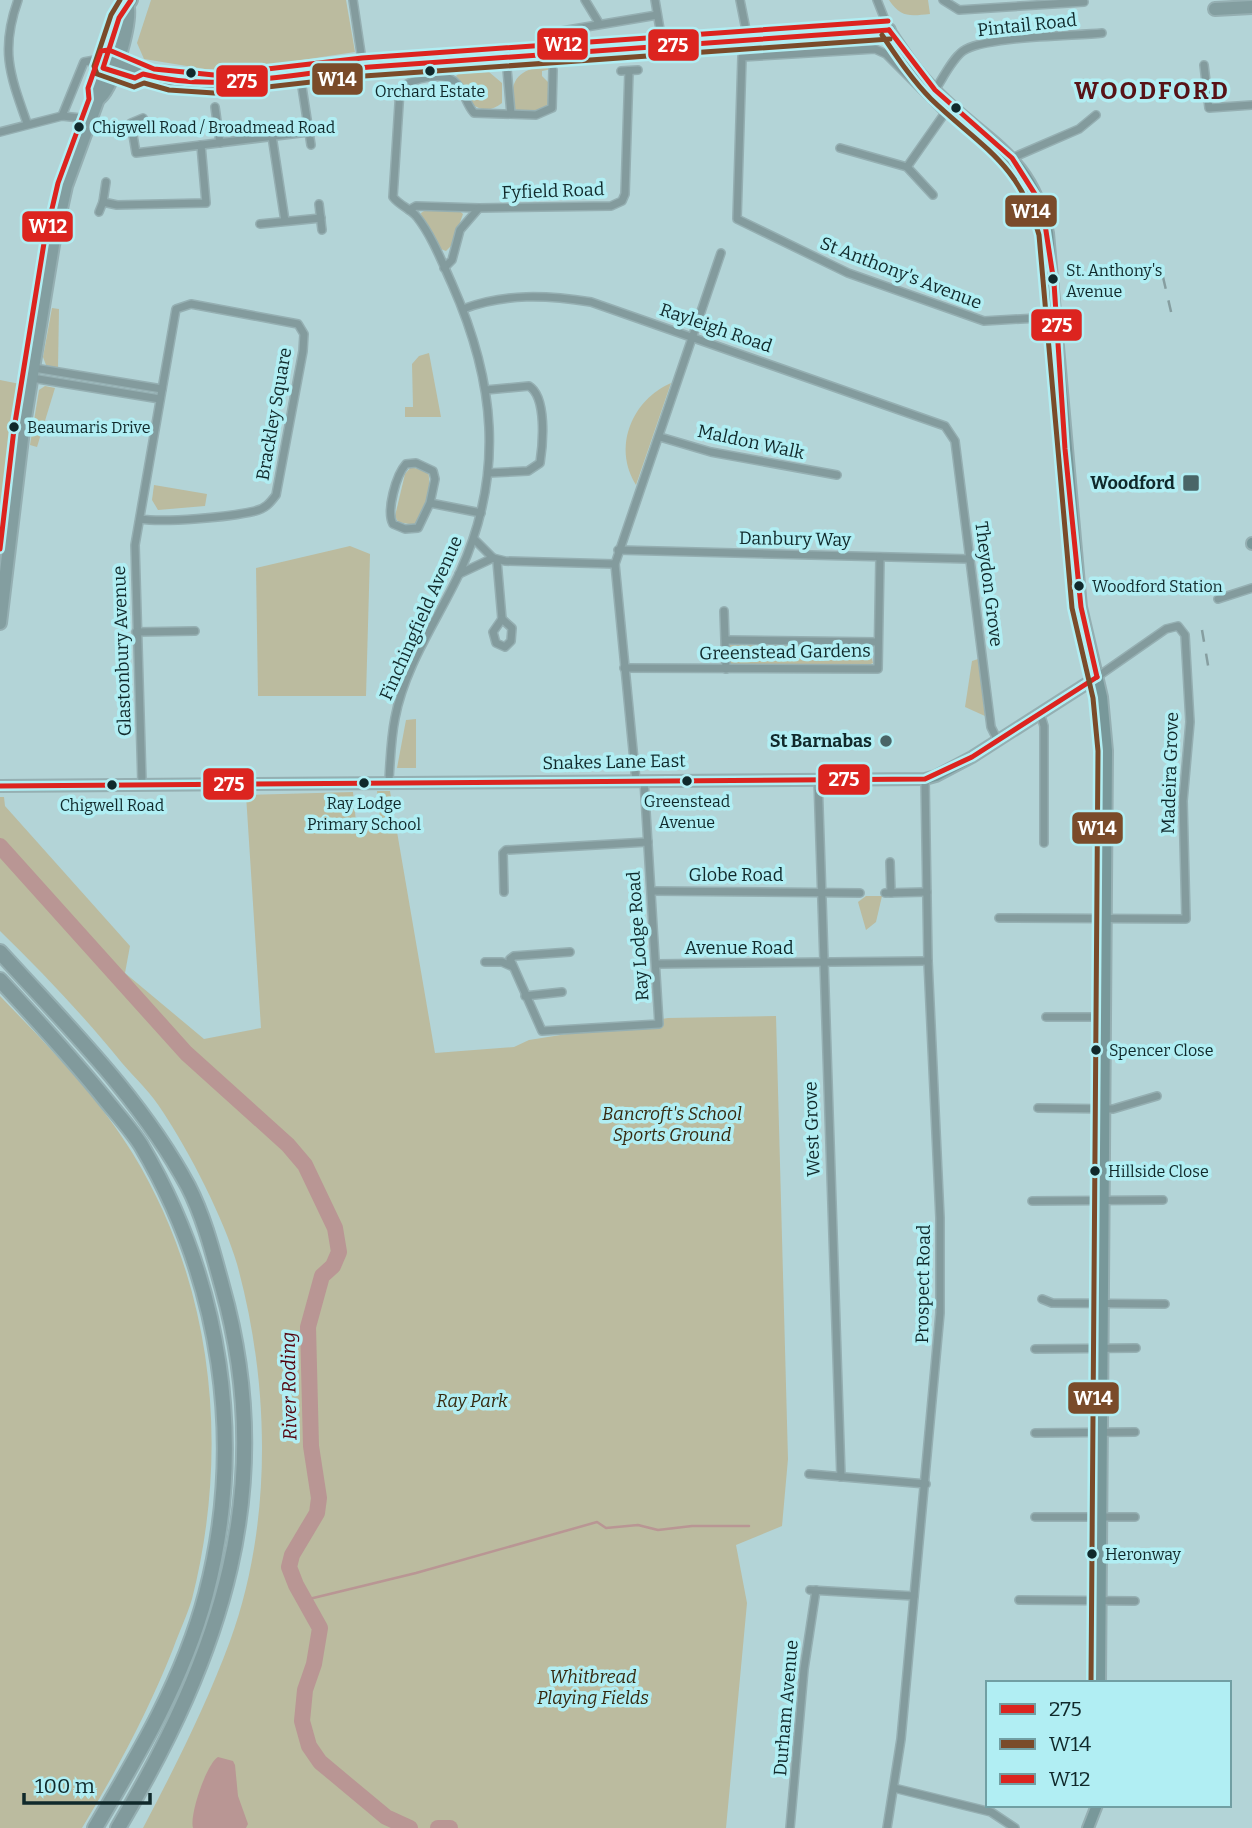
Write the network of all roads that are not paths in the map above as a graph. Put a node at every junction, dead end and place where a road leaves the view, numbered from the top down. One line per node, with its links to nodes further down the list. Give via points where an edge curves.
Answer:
1 (18, 0): 36 (street, via 6,53)
2 (354, 0): 23 (street)
3 (585, 0): 13 (street)
4 (655, 0): 12 (street)
5 (740, 0): 17 (street, St Anthony's Avenue)
6 (877, 0): 14 (street)
7 (943, 0): 8 (street, via 959,10)
8 (1084, 2)
9 (130, 4): 21 (main road, via 119,18)
10 (1252, 6): 11 (main road)
11 (1215, 9)
12 (657, 15): 13 (street); 18 (street)
13 (599, 23): 15 (street)
14 (889, 30): 17 (main road); 27 (street)
15 (562, 31)
16 (1102, 33): 27 (street, Pintail Road, via 970,47)
17 (745, 41): 18 (main road); 19 (street, St Anthony's Avenue)
18 (663, 47): 20 (main road)
19 (742, 57): 30 (street, via 875,49); 60 (street, St Anthony's Avenue, via 737,219 848,273 984,321)
20 (506, 58): 23 (main road); 31 (street)
21 (108, 63): 26 (main road, via 170,81 214,84); 33 (street, via 84,62); 35 (main road)
22 (1204, 65): 28 (street, via 1209,108)
23 (363, 67): 26 (main road)
24 (554, 70): 31 (street, via 552,108 543,115)
25 (638, 70): 50 (street, Fyfield Road, via 625,71 622,201 611,206)
26 (300, 74): 38 (street)
27 (935, 90): 30 (street)
28 (1252, 105)
29 (215, 107): 40 (street)
30 (948, 108): 44 (street); 45 (street)
31 (511, 114): 51 (street, Finchingfield Avenue, via 474,113 457,83 446,77 411,80 400,89 393,188 396,200)
32 (1096, 115): 44 (street, via 1079,129)
33 (62, 116): 35 (street); 36 (street)
34 (143, 118): 41 (street, via 131,123 135,153)
35 (90, 120): 62 (main road, via 66,186)
36 (27, 123): 37 (street)
37 (0, 132)
38 (308, 132): 39 (street); 42 (street)
39 (272, 136): 40 (street); 54 (street)
40 (220, 142): 41 (street)
41 (201, 145): 48 (street, via 207,207)
42 (310, 145)
43 (840, 148): 45 (street)
44 (1012, 158): 60 (street, via 1042,205)
45 (907, 167): 47 (street)
46 (106, 181): 48 (street)
47 (933, 195)
48 (103, 202): 52 (street)
49 (319, 204): 53 (street)
50 (480, 208): 51 (street, Fyfield Road, via 416,206); 58 (street, Fyfield Road, via 460,230 452,260)
51 (409, 210): 58 (street, Finchingfield Avenue)
52 (99, 212)
53 (321, 218): 54 (street); 56 (street)
54 (285, 221): 55 (street)
55 (260, 224)
56 (322, 230)
57 (721, 253): 61 (street)
58 (444, 268): 59 (street, Finchingfield Avenue)
59 (463, 309): 61 (street, Rayleigh Road, via 513,297 548,295 591,302); 64 (street, Finchingfield Avenue)
60 (1056, 317): 94 (street, via 1070,516 1081,607)
61 (692, 336): 66 (street, Rayleigh Road, via 938,423); 67 (street)
62 (33, 373): 63 (street); 65 (street); 81 (main road)
63 (162, 388): 65 (street, Brackley Square); 72 (street, Brackley Square, via 176,309 185,304 291,321 304,334 276,495 269,505 256,511)
64 (486, 390): 68 (street, Finchingfield Avenue, via 491,434); 68 (street, via 529,386 540,399 540,463 528,471)
65 (160, 398): 72 (street, Brackley Square)
66 (951, 432): 77 (street, Theydon Grove)
67 (660, 437): 69 (street, Maldon Walk, via 711,452); 74 (street)
68 (488, 473): 71 (street, Finchingfield Avenue)
69 (837, 475)
70 (430, 503): 70 (street, via 418,528 398,527 391,520 400,472 406,464 433,471); 71 (street)
71 (481, 513): 73 (street, Finchingfield Avenue)
72 (140, 519): 89 (street, Glastonbury Avenue, via 135,545)
73 (474, 539): 76 (street); 79 (street, Finchingfield Avenue)
74 (618, 550): 75 (street, Danbury Way); 78 (street)
75 (880, 557): 77 (street, Danbury Way); 91 (street, Greenstead Gardens)
76 (495, 559): 78 (street); 79 (street); 85 (street)
77 (970, 559): 96 (street, Theydon Grove, via 991,727)
78 (615, 564): 92 (street)
79 (459, 574): 100 (street, Finchingfield Avenue, via 395,716)
80 (1252, 588): 82 (street)
81 (6, 592): 83 (main road); 86 (main road)
82 (1218, 599)
83 (0, 609)
84 (724, 611): 90 (street)
85 (502, 619)
86 (0, 623)
87 (1182, 630): 94 (street, Snakes Lane East, via 1166,629); 113 (street, Madeira Grove, via 1187,641 1189,722 1183,801)
88 (195, 631): 89 (street)
89 (136, 632): 101 (street, Glastonbury Avenue)
90 (726, 640): 91 (street); 93 (street)
91 (878, 642): 93 (street, Greenstead Gardens, via 876,670)
92 (624, 668): 93 (street, Greenstead Gardens); 99 (street)
93 (726, 668)
94 (1097, 677): 95 (street, Snakes Lane East); 112 (street, via 1107,751)
95 (1040, 713): 96 (street, Snakes Lane East); 104 (street, via 1044,726)
96 (997, 739): 98 (street, Snakes Lane East, via 972,757)
97 (818, 779): 98 (street, Snakes Lane East); 99 (street, Snakes Lane East); 107 (street, West Grove)
98 (925, 779): 109 (street, Prospect Road)
99 (640, 780): 100 (street, Snakes Lane East); 103 (street, Ray Lodge Road)
100 (389, 781): 101 (street, Snakes Lane East)
101 (142, 783): 102 (street, Snakes Lane East)
102 (0, 786)
103 (648, 842): 106 (street, Ray Lodge Road); 108 (street, via 506,850)
104 (1044, 843)
105 (890, 862): 109 (street, via 888,893)
106 (652, 891): 107 (street, Globe Road); 119 (street, Ray Lodge Road)
107 (820, 891): 110 (street, Globe Road); 120 (street, West Grove)
108 (505, 892)
109 (927, 892): 117 (street, Prospect Road)
110 (860, 893)
111 (999, 918): 112 (street)
112 (1104, 919): 113 (street); 126 (street)
113 (1186, 919): 114 (street, Madeira Grove)
114 (1186, 928)
115 (0, 952): 156 (highway, via 75,1030 158,1136 189,1188 211,1244 243,1378 239,1525 222,1606 189,1695)
116 (570, 952): 121 (street, via 514,956)
117 (928, 961): 120 (street, Avenue Road); 144 (street, Prospect Road, via 940,1276)
118 (485, 962): 121 (street)
119 (657, 964): 120 (street, Avenue Road); 124 (street, Ray Lodge Road, via 656,1025 542,1031)
120 (822, 964): 143 (street, West Grove)
121 (510, 965): 124 (street, Ray Lodge Road)
122 (0, 980): 155 (highway, via 67,1052 140,1143 182,1226 210,1308 224,1388 226,1450 219,1533 205,1596 174,1681)
123 (562, 992): 124 (street)
124 (525, 996)
125 (1046, 1017): 126 (street)
126 (1104, 1017): 129 (street)
127 (1157, 1097): 129 (street)
128 (1038, 1108): 129 (street)
129 (1103, 1108): 131 (street)
130 (1032, 1200): 131 (street)
131 (1102, 1200): 132 (street); 134 (street)
132 (1163, 1200)
133 (1042, 1298): 134 (street, via 1052,1303)
134 (1102, 1303): 135 (street); 136 (street)
135 (1165, 1304)
136 (1102, 1348): 137 (street); 138 (street); 139 (street)
137 (1136, 1348)
138 (1035, 1349)
139 (1101, 1432): 140 (street); 141 (street); 146 (street)
140 (1135, 1432)
141 (1035, 1433)
142 (809, 1474): 143 (street)
143 (841, 1477): 144 (street)
144 (926, 1484): 148 (street, Prospect Road)
145 (1035, 1517): 146 (street)
146 (1101, 1517): 147 (street); 150 (street)
147 (1135, 1517)
148 (914, 1596): 153 (street, Prospect Road); 157 (street, Durham Avenue, via 813,1590)
149 (1019, 1600): 150 (street)
150 (1101, 1600): 151 (street); 152 (street)
151 (1135, 1601)
152 (1100, 1681)
153 (894, 1788): 158 (street, Prospect Road); 159 (street, via 990,1812)
154 (1096, 1807): 160 (street)
155 (95, 1828)
156 (118, 1828)
157 (790, 1828)
158 (887, 1828)
159 (1015, 1828)
160 (1088, 1828)

